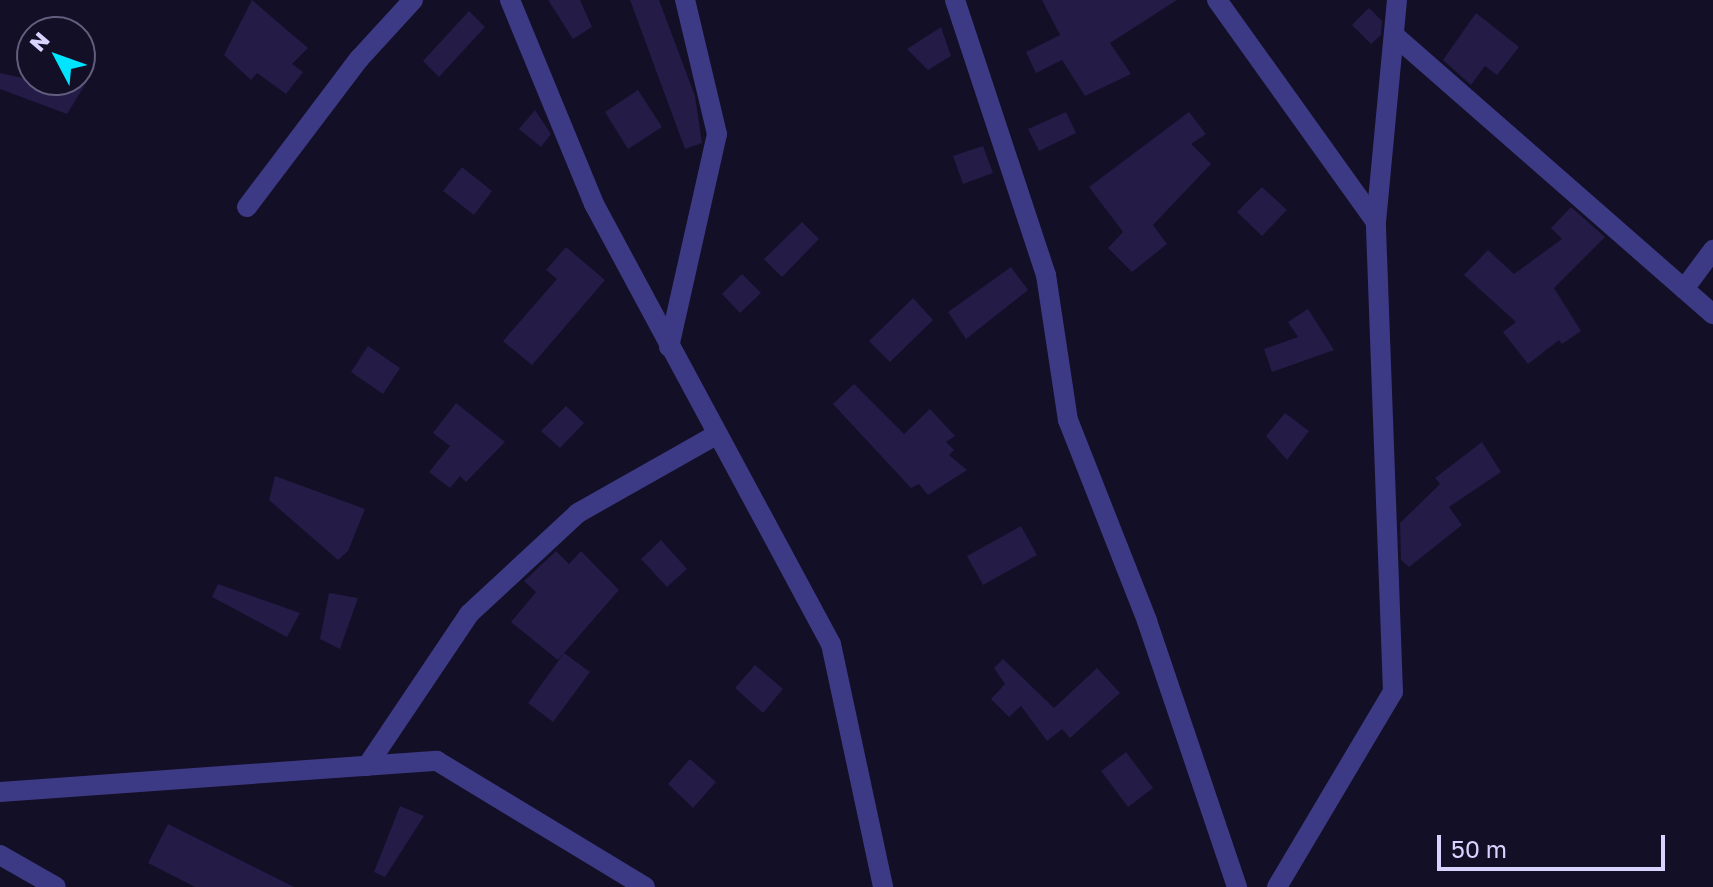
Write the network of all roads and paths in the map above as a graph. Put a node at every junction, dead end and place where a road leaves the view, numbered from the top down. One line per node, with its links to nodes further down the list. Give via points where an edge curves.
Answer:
1 (413, 0): 8 (street, via 359,59)
2 (510, 0): 13 (street, via 594,204)
3 (685, 0): 13 (street, via 717,134)
4 (955, 0): 21 (street, via 1046,275 1068,420 1147,621)
5 (1217, 0): 9 (street)
6 (1397, 0): 7 (street)
7 (1394, 35): 9 (street); 11 (street)
8 (247, 207)
9 (1376, 222): 22 (street, via 1393,692)
10 (1713, 250): 11 (street)
11 (1684, 289): 12 (street)
12 (1713, 314)
13 (669, 347): 14 (street)
14 (716, 435): 15 (street, via 578,513 469,614); 20 (street, via 831,644)
15 (367, 766): 16 (street); 19 (street, via 437,761)
16 (0, 792)
17 (0, 855): 18 (street)
18 (56, 887)
19 (645, 887)
20 (883, 887)
21 (1237, 887)
22 (1277, 887)

